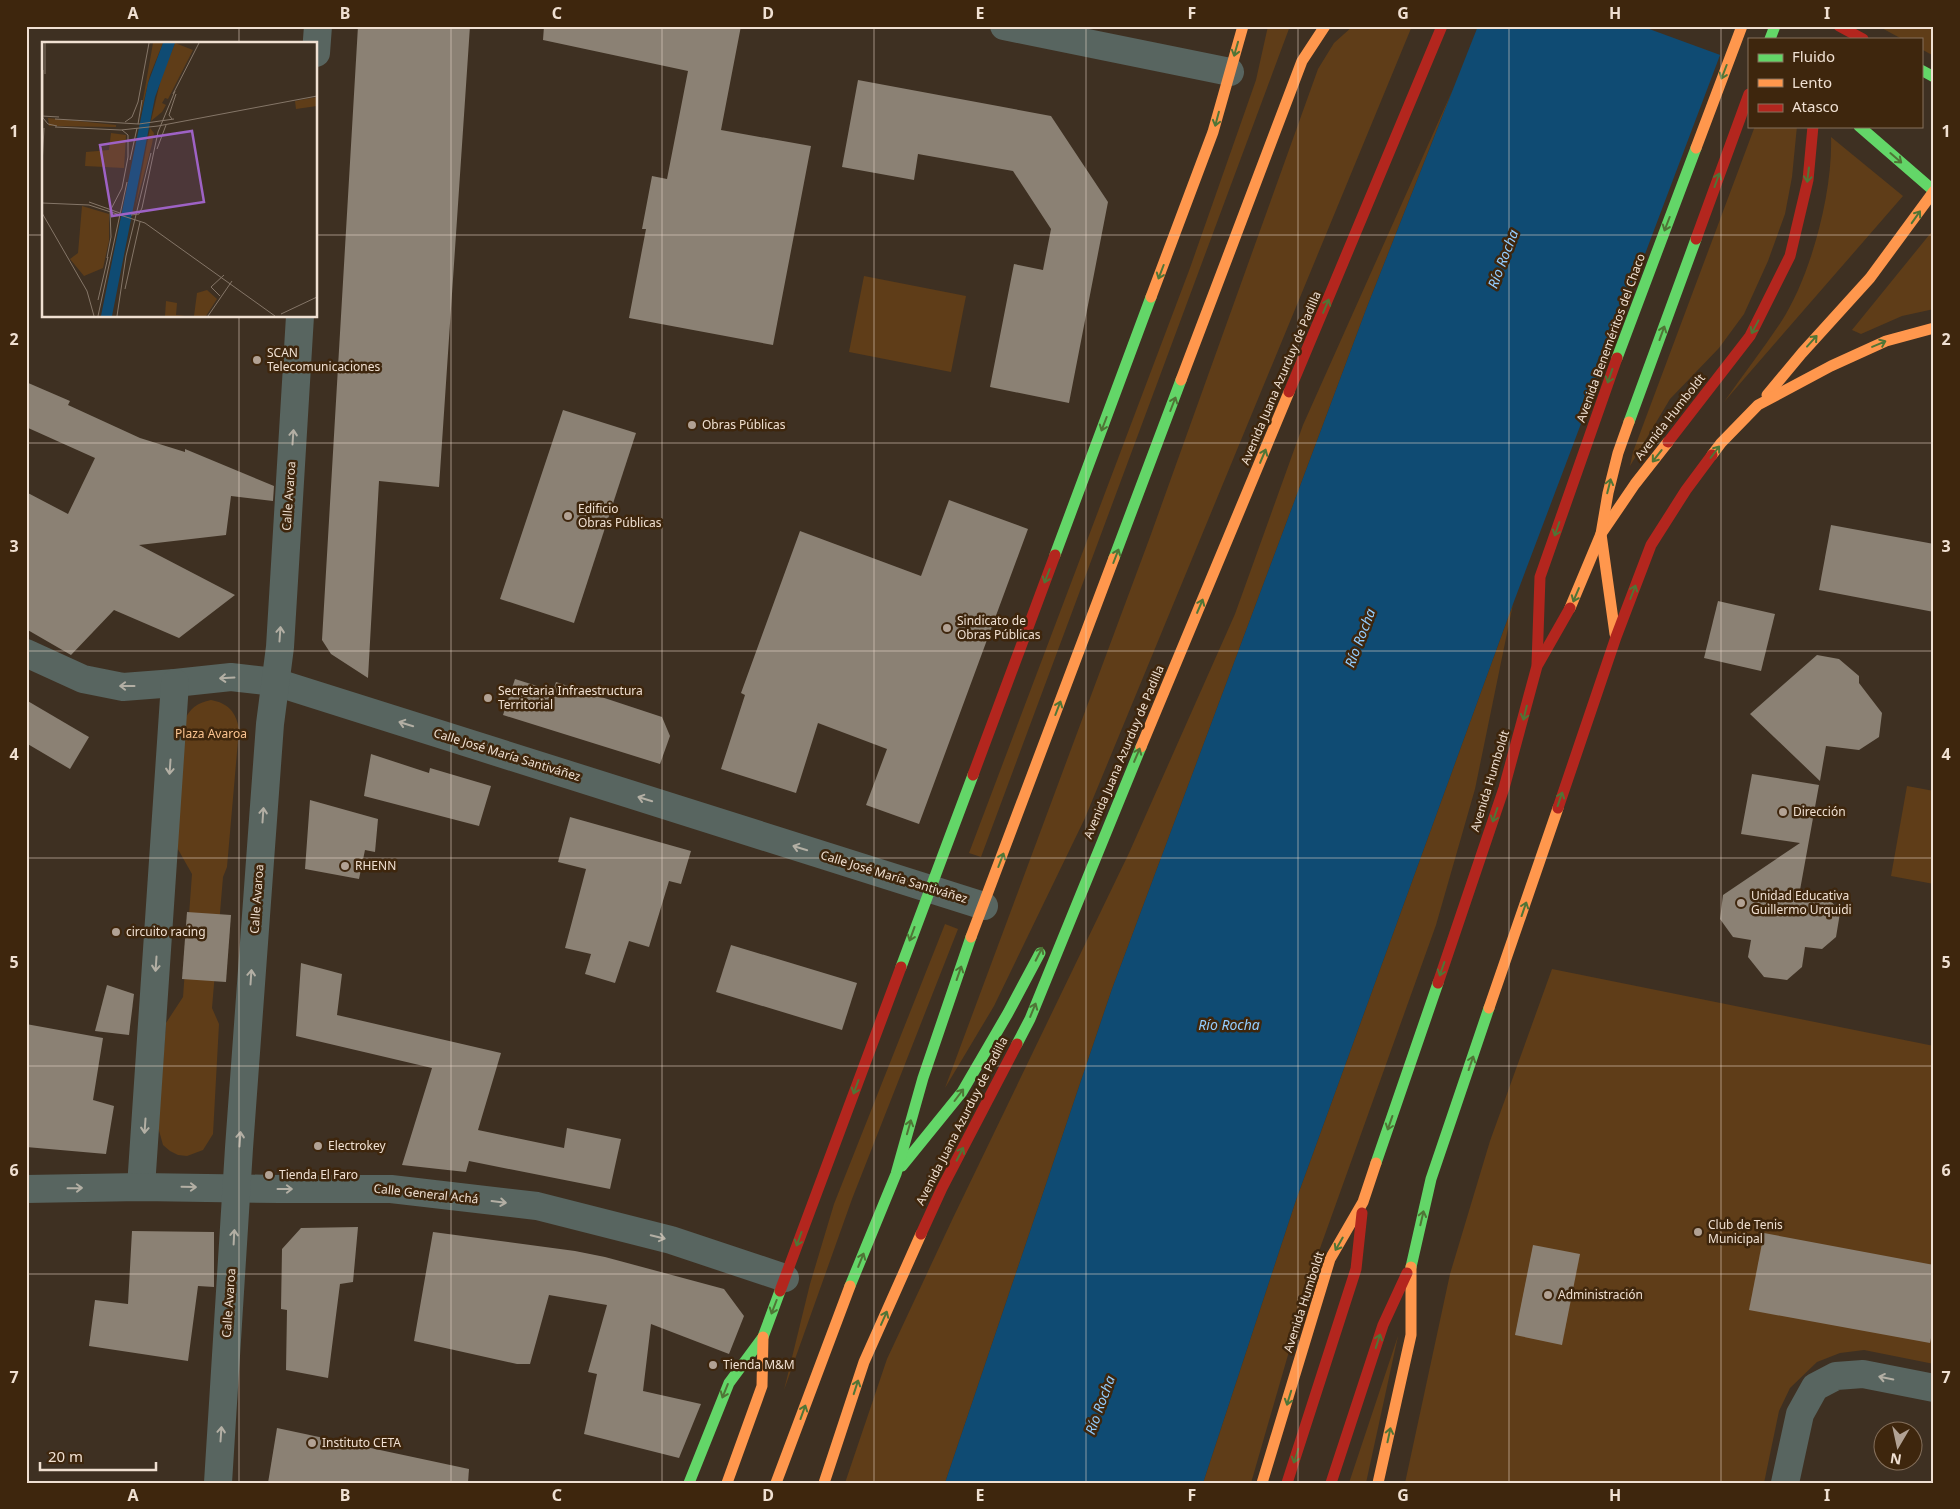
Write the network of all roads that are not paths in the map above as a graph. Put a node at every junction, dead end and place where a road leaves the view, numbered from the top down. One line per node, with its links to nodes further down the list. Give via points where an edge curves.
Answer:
1 (318, 26): 12 (street)
2 (1004, 26): 14 (street)
3 (1242, 26): 14 (main road, one-way to 14)
4 (1325, 26): 31 (main road, one-way to 4, via 1302,61)
5 (1442, 26): 29 (main road, Avenida Juana Azurduy de Padilla, one-way to 5)
6 (1731, 26): 9 (main road)
7 (1776, 26): 10 (main road)
8 (1839, 26): 11 (main road)
9 (1744, 30): 26 (main road, Avenida Beneméritos del Chaco, one-way to 26, via 1615,363 1540,577)
10 (1770, 38)
11 (1861, 38)
12 (317, 42)
13 (1922, 71): 15 (main road)
14 (1230, 72): 30 (main road, one-way to 30, via 1213,132)
15 (1934, 77)
16 (1748, 97): 23 (main road, one-way to 16, via 1618,453)
17 (1813, 128): 23 (main road, Avenida Humboldt, one-way to 23, via 1808,180 1790,256 1772,296 1750,336 1635,484)
18 (1861, 128): 19 (main road, one-way to 19)
19 (1934, 191): 22 (main road, one-way to 19, via 1870,278)
20 (300, 318): 27 (street, Calle Avaroa, one-way to 20, via 280,647)
21 (1934, 328): 22 (main road, one-way to 21, via 1870,348)
22 (1758, 405): 24 (main road, one-way to 22, via 1651,545 1721,443)
23 (1601, 534): 24 (main road); 26 (main road, Avenida Humboldt, one-way to 26, via 1568,613)
24 (1616, 637): 39 (main road, one-way to 24, via 1431,1179)
25 (26, 654): 28 (street, Calle José María Santiváñez, one-way to 25, via 123,687 83,679)
26 (1537, 666): 38 (main road, Avenida Humboldt, one-way to 38, via 1506,782)
27 (275, 682): 28 (street, Calle José María Santiváñez, one-way to 28, via 231,677); 30 (street, Calle José María Santiváñez, one-way to 27); 36 (street, Calle Avaroa, one-way to 27)
28 (176, 684): 35 (street, one-way to 35)
29 (1119, 800): 32 (main road); 47 (main road, Avenida Juana Azurduy de Padilla, one-way to 29, via 864,1362 942,1188 1030,1019)
30 (930, 888): 31 (street, Calle José María Santiváñez); 40 (main road, one-way to 40)
31 (984, 906): 34 (main road, one-way to 31, via 923,1078)
32 (1064, 906)
33 (1045, 942): 34 (main road, one-way to 33, via 962,1092)
34 (896, 1174): 46 (main road, one-way to 34, via 841,1308)
35 (141, 1186): 36 (street, Calle General Achá, one-way to 36); 37 (street, Calle General Achá, one-way to 35)
36 (236, 1187): 40 (street, Calle General Achá, one-way to 40, via 391,1189 537,1206 671,1240); 43 (street, Calle Avaroa, one-way to 36)
37 (26, 1189)
38 (1363, 1202): 48 (main road, Avenida Humboldt, one-way to 48, via 1330,1259); 49 (main road, one-way to 49, via 1356,1269)
39 (1411, 1265): 50 (main road, one-way to 39, via 1383,1325); 51 (main road, one-way to 39, via 1411,1335)
40 (785, 1278): 41 (main road, one-way to 41)
41 (763, 1337): 44 (main road, one-way to 44, via 728,1383); 45 (main road, via 762,1386)
42 (1934, 1388): 52 (street, one-way to 52, via 1863,1374 1836,1376 1815,1387 1800,1414)
43 (218, 1483)
44 (689, 1483)
45 (727, 1483)
46 (776, 1483)
47 (824, 1483)
48 (1262, 1483)
49 (1288, 1483)
50 (1331, 1483)
51 (1378, 1483)
52 (1785, 1483)

